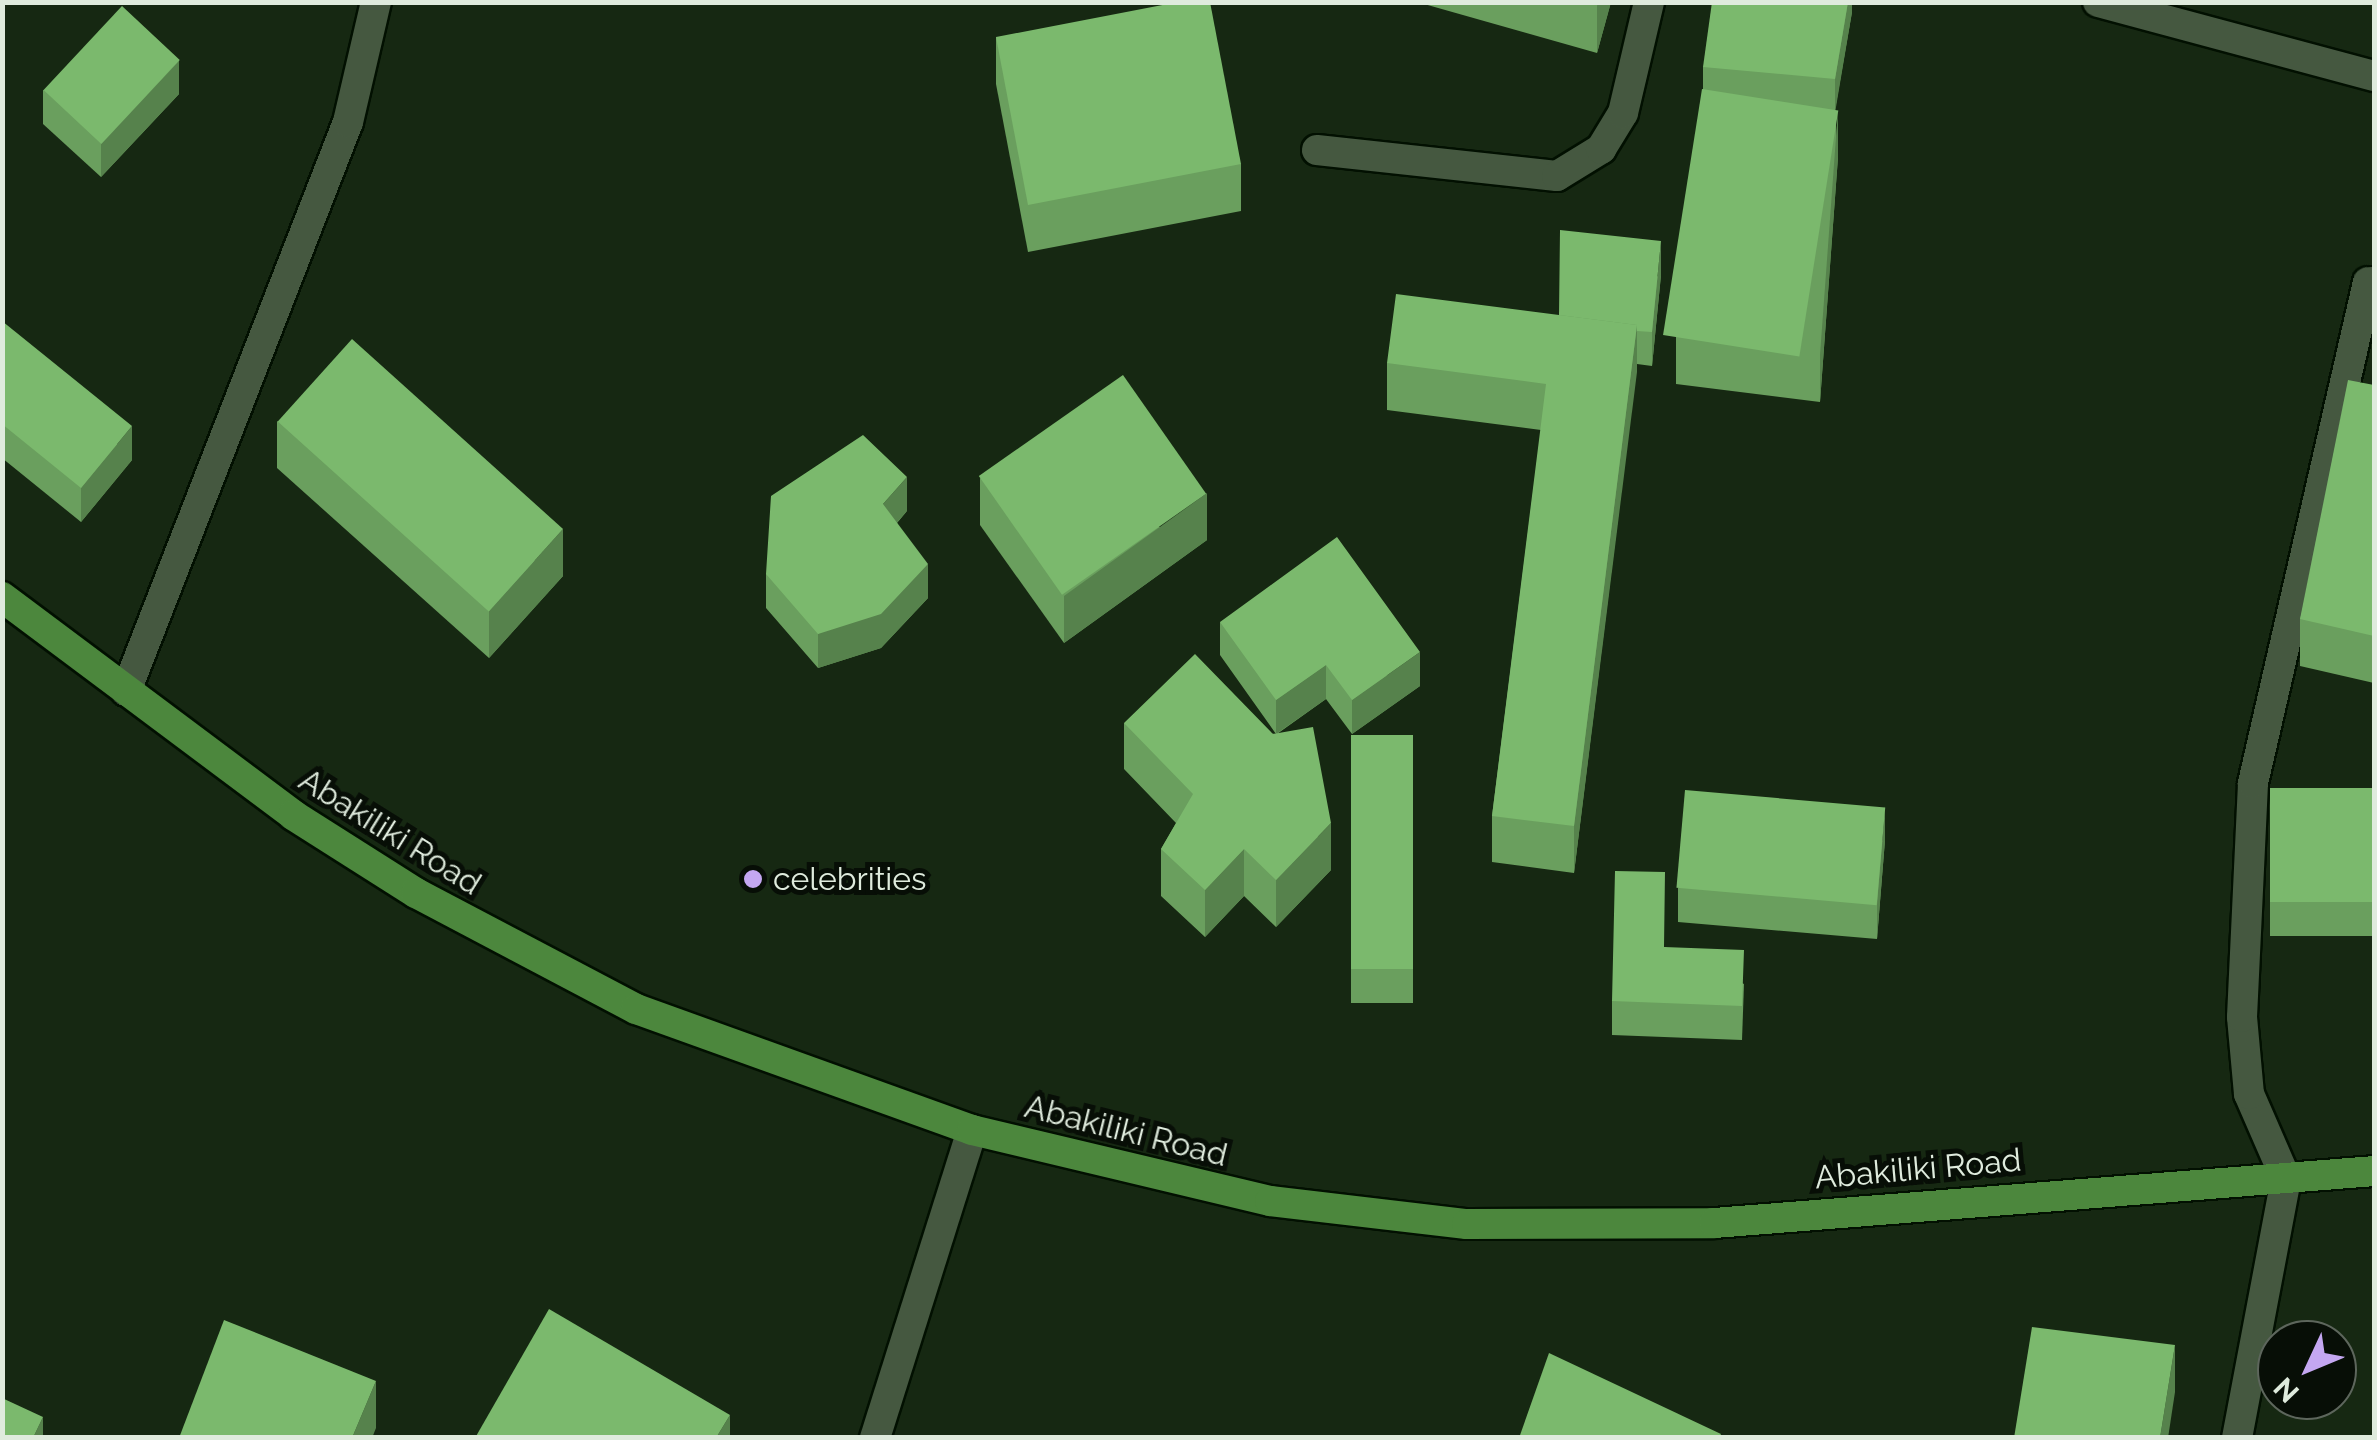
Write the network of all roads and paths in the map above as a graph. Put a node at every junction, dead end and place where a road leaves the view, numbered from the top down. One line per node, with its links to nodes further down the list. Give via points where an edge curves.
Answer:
1 (376, 2): 8 (street, via 348,122)
2 (1649, 2): 5 (street, via 1622,113 1601,149 1557,176)
3 (2098, 2): 4 (street)
4 (2374, 76)
5 (1317, 150)
6 (2368, 282): 11 (street, via 2254,784 2242,1017 2249,1094)
7 (2, 597): 8 (main road, Abakiliki Road)
8 (126, 691): 9 (main road, Abakiliki Road, via 293,815 416,894 548,965 728,1047)
9 (972, 1130): 11 (main road, Abakiliki Road, via 1270,1202 1467,1224 1714,1222 2043,1192); 12 (street)
10 (2374, 1171): 11 (main road, Abakiliki Road)
11 (2286, 1179): 13 (street)
12 (875, 1438)
13 (2236, 1438)

